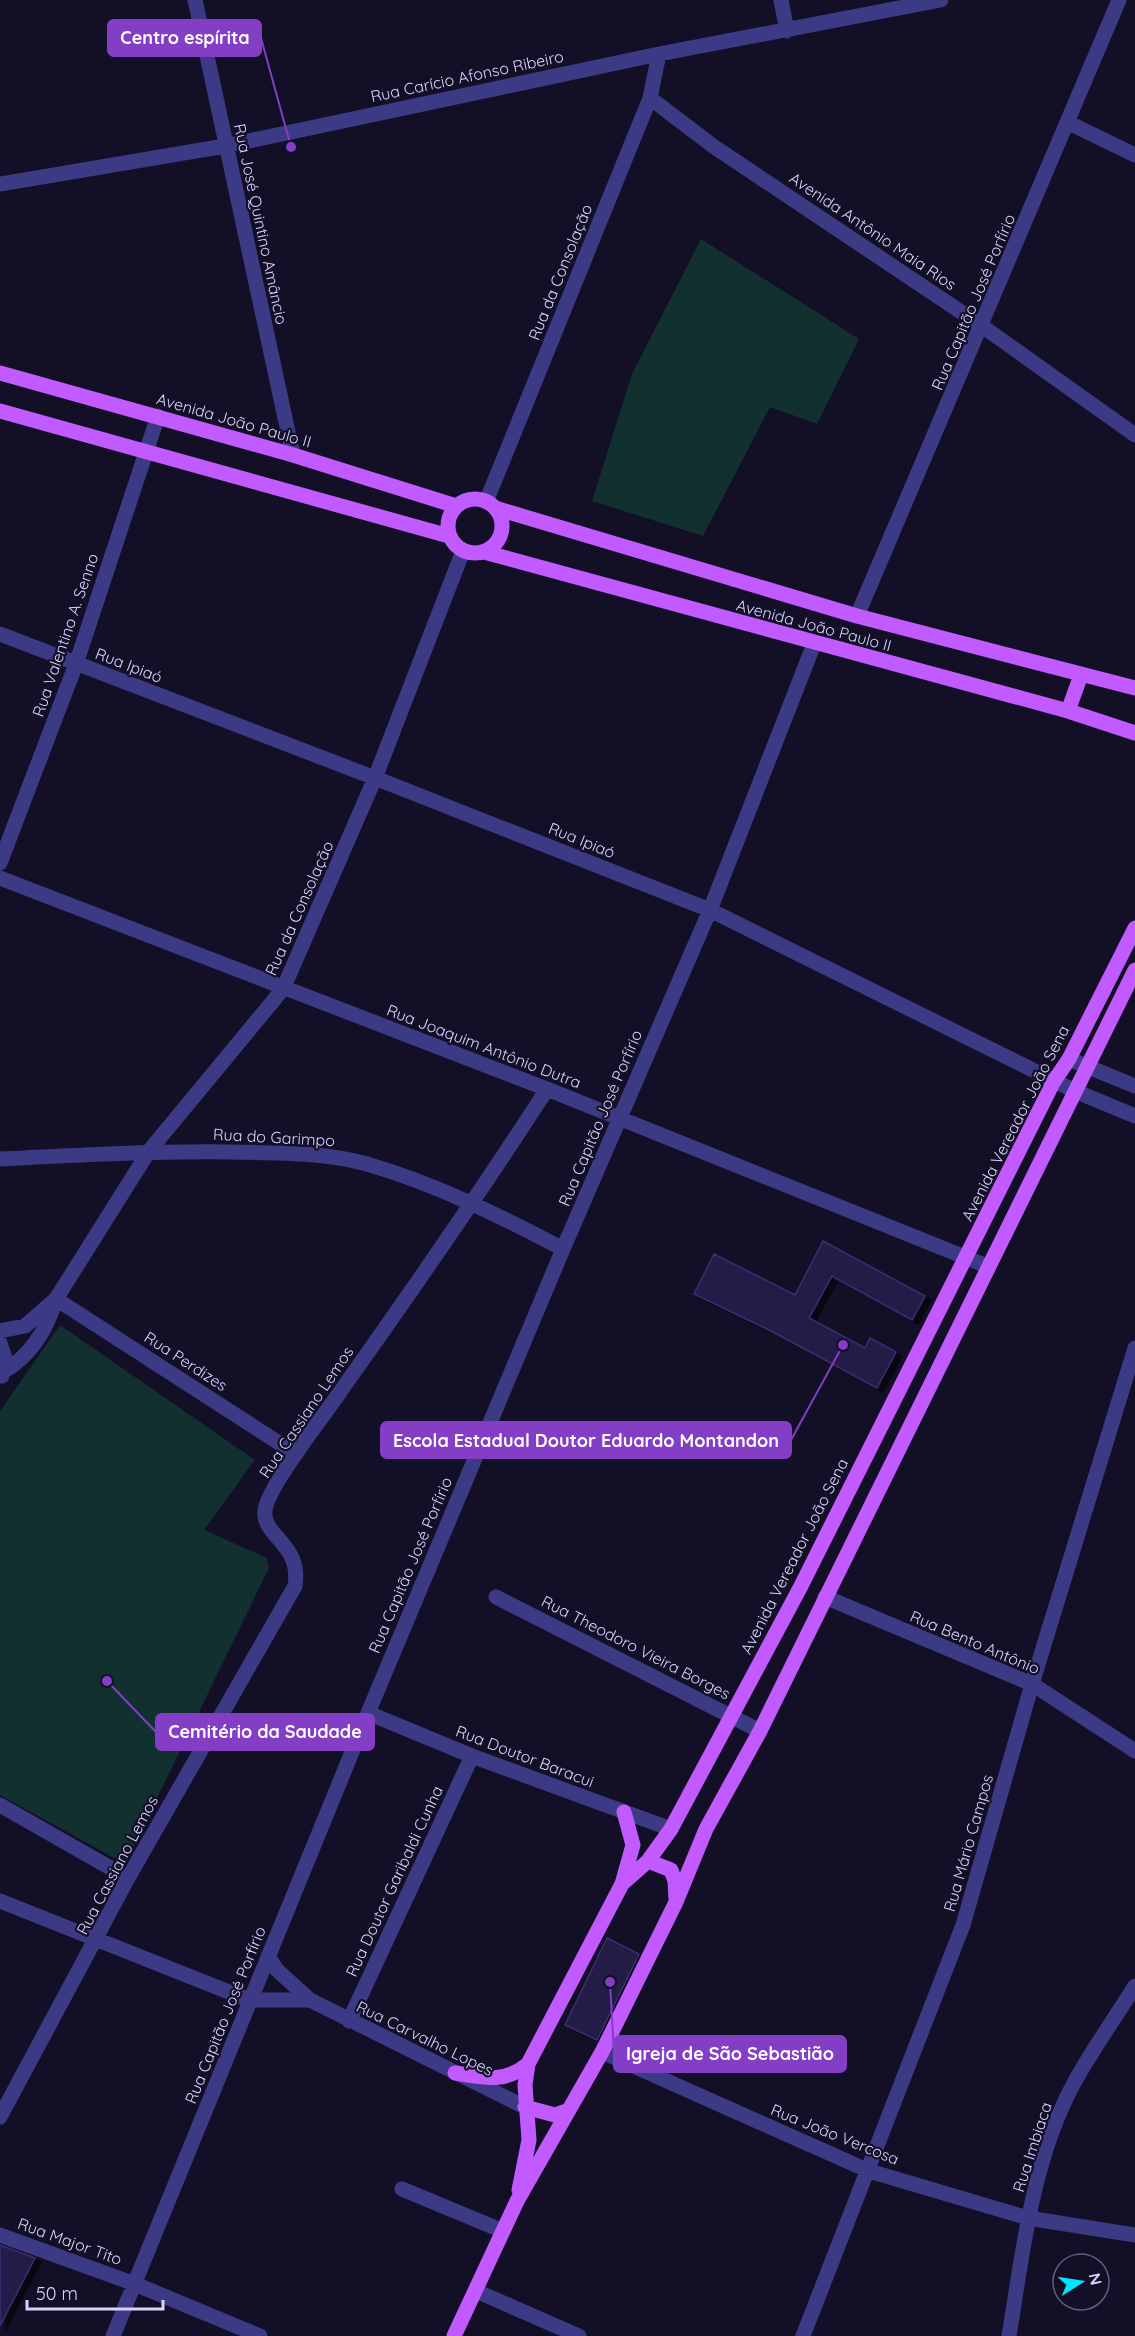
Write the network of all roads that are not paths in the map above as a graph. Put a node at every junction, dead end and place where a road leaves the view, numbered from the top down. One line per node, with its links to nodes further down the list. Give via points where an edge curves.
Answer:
1 (195, 0): 9 (street, Rua José Quintino Amâncio)
2 (781, 0): 5 (street)
3 (941, 0): 5 (street, Rua Carício Afonso Ribeiro)
4 (1119, 0): 8 (street, Rua Capitão José Porfírio)
5 (787, 31): 6 (street, Rua Carício Afonso Ribeiro)
6 (659, 54): 7 (street, Rua da Consolação); 9 (street, Rua Carício Afonso Ribeiro)
7 (650, 98): 12 (street, Avenida Antônio Maia Rios, via 713,146); 19 (street, Rua da Consolação)
8 (1069, 123): 10 (street); 12 (street, Rua Capitão José Porfírio)
9 (225, 146): 11 (street, Rua Carício Afonso Ribeiro); 18 (street, Rua José Quintino Amâncio)
10 (1135, 155)
11 (0, 184)
12 (982, 326): 16 (street, Avenida Antônio Maia Rios); 24 (street, Rua Capitão José Porfírio)
13 (0, 373): 15 (main road, Avenida João Paulo II)
14 (0, 411): 17 (main road)
15 (158, 416): 17 (street, Rua Valentino A. Senno); 18 (main road, Avenida João Paulo II)
16 (1135, 435)
17 (146, 452): 21 (main road); 27 (street, Rua Valentino A. Senno)
18 (293, 455): 20 (main road, Avenida João Paulo II)
19 (490, 505): 20 (main road, via 465,501); 23 (main road, via 502,528 493,546); 24 (main road, Avenida João Paulo II)
20 (456, 507): 21 (main road, via 450,515)
21 (449, 536): 22 (main road)
22 (463, 551): 23 (main road); 32 (street, Rua da Consolação)
23 (484, 552): 26 (main road, Avenida João Paulo II)
24 (857, 616): 28 (main road, Avenida João Paulo II)
25 (0, 634): 27 (street, Rua Ipiaó)
26 (814, 644): 30 (main road, Avenida João Paulo II); 35 (street, Rua Capitão José Porfírio)
27 (76, 664): 32 (street, Rua Ipiaó); 33 (street, Rua Valentino A. Senno)
28 (1081, 675): 29 (main road, Avenida João Paulo II); 30 (main road)
29 (1135, 688)
30 (1068, 711): 31 (main road, Avenida João Paulo II)
31 (1135, 732)
32 (375, 778): 35 (street, Rua Ipiaó); 38 (street, Rua da Consolação)
33 (0, 863)
34 (0, 878): 38 (street, Rua Joaquim Antônio Dutra)
35 (710, 910): 41 (street, Rua Ipiaó); 46 (street, Rua Capitão José Porfírio)
36 (1135, 928): 39 (main road, Avenida Vereador João Sena)
37 (1135, 970): 40 (main road, Avenida Vereador João Sena)
38 (283, 989): 43 (street, Rua Joaquim Antônio Dutra); 47 (street, Rua da Consolação)
39 (1069, 1059): 40 (street); 41 (main road, Avenida Vereador João Sena)
40 (1086, 1067): 42 (street); 44 (main road, Avenida Vereador João Sena)
41 (1054, 1081): 44 (street, Rua Ipiaó); 51 (main road, Avenida Vereador João Sena)
42 (1135, 1086)
43 (548, 1089): 46 (street, Rua Joaquim Antônio Dutra); 49 (street, Rua Cassiano Lemos)
44 (1075, 1091): 45 (street, Rua Ipiaó); 52 (main road, Avenida Vereador João Sena)
45 (1135, 1116)
46 (619, 1118): 50 (street, Rua Capitão José Porfírio); 51 (street, Rua Joaquim Antônio Dutra)
47 (149, 1151): 48 (street, Rua do Garimpo); 49 (street, Rua do Garimpo, via 328,1156 367,1164); 53 (street, Rua da Consolação)
48 (0, 1159)
49 (474, 1203): 50 (street, Rua do Garimpo); 58 (street, Rua Cassiano Lemos)
50 (563, 1249): 62 (street, Rua Capitão José Porfírio)
51 (966, 1257): 52 (street, Rua Joaquim Antônio Dutra); 63 (main road, Avenida Vereador João Sena, via 801,1586)
52 (987, 1266): 60 (main road, Avenida Vereador João Sena)
53 (56, 1299): 54 (street, Rua da Consolação, via 25,1326); 57 (street, Rua da Consolação, via 49,1323 22,1360); 58 (street, Rua Perdizes)
54 (0, 1331)
55 (0, 1343): 57 (street, via 6,1360)
56 (1135, 1348): 61 (street, Rua Mário Campos)
57 (2, 1375)
58 (297, 1454): 71 (street, Rua Cassiano Lemos, via 264,1512 267,1524 294,1558 295,1586)
59 (496, 1597): 63 (street, Rua Theodoro Vieira Borges)
60 (825, 1598): 61 (street, Rua Bento Antônio); 64 (main road, Avenida Vereador João Sena)
61 (1032, 1684): 65 (street, Rua Bento Antônio); 87 (street, Rua Mário Campos, via 963,1925)
62 (368, 1713): 66 (street, Rua Doutor Baracui); 76 (street, Rua Capitão José Porfírio)
63 (731, 1715): 64 (street, Rua Theodoro Vieira Borges); 69 (main road, Avenida Vereador João Sena)
64 (760, 1731): 74 (main road, Avenida Vereador João Sena, via 706,1829)
65 (1135, 1751)
66 (472, 1756): 68 (street, Rua Doutor Baracui); 80 (street, Rua Doutor Garibaldi Cunha)
67 (0, 1805): 71 (street)
68 (624, 1812): 69 (street, Rua Doutor Baracui); 72 (main road, via 633,1845)
69 (671, 1829): 70 (main road, Avenida Vereador João Sena)
70 (648, 1861): 72 (main road, Avenida Vereador João Sena); 74 (main road, via 671,1870)
71 (128, 1878): 75 (street, Rua Cassiano Lemos)
72 (622, 1884): 82 (main road, Avenida Vereador João Sena)
73 (0, 1901): 75 (street, Rua Carvalho Lopes)
74 (676, 1902): 81 (main road, Avenida Vereador João Sena)
75 (96, 1941): 78 (street, Rua Carvalho Lopes); 86 (street, Rua Cassiano Lemos)
76 (268, 1956): 78 (street, Rua Capitão José Porfírio); 79 (street, Rua Carvalho Lopes, via 277,1970)
77 (1135, 1986): 90 (street, Rua Imbiaca, via 1073,2084)
78 (249, 2000): 79 (street, Rua Carvalho Lopes); 94 (street, Rua Capitão José Porfírio)
79 (310, 2000): 80 (street, Rua Carvalho Lopes)
80 (349, 2021): 83 (street, Rua Carvalho Lopes)
81 (602, 2052): 85 (main road, Avenida Vereador João Sena); 87 (street, Rua João Vercosa)
82 (528, 2064): 83 (main road, via 515,2075 500,2078); 84 (main road, Avenida Vereador João Sena)
83 (455, 2073): 84 (street, Rua Carvalho Lopes)
84 (525, 2106): 85 (main road, via 555,2115); 89 (main road, Avenida Vereador João Sena, via 529,2140)
85 (569, 2110): 89 (main road, Avenida Vereador João Sena)
86 (0, 2117)
87 (869, 2171): 90 (street, Rua João Vercosa); 100 (street, Rua Mário Campos)
88 (402, 2189): 91 (street)
89 (517, 2201): 91 (main road, Avenida Vereador João Sena)
90 (1028, 2217): 93 (street, Rua João Vercosa); 101 (street, Rua Imbiaca)
91 (503, 2231): 95 (main road, Avenida Vereador João Sena)
92 (0, 2235): 94 (street, Rua Major Tito)
93 (1135, 2235)
94 (135, 2284): 96 (street, Rua Capitão José Porfírio); 97 (street, Rua Major Tito)
95 (476, 2291): 98 (main road, Avenida Vereador João Sena); 99 (street)
96 (113, 2336)
97 (261, 2336)
98 (454, 2336)
99 (579, 2336)
100 (803, 2336)
101 (1009, 2336)

